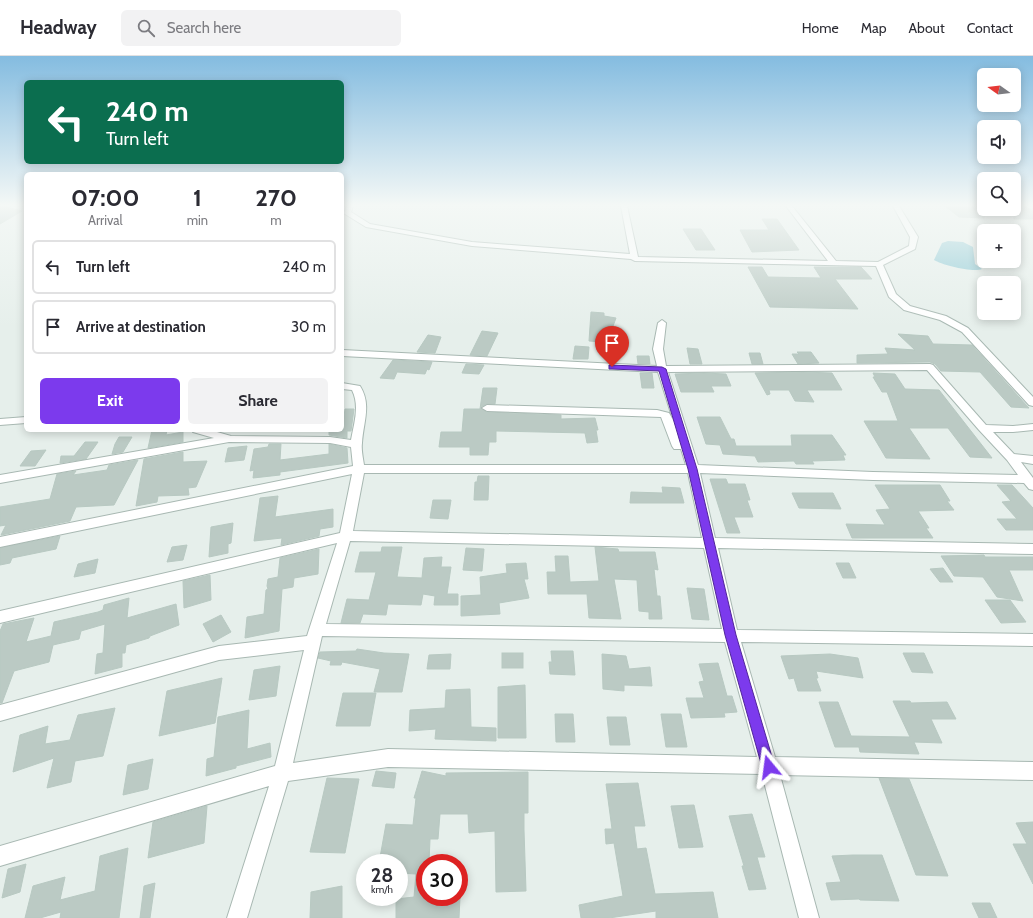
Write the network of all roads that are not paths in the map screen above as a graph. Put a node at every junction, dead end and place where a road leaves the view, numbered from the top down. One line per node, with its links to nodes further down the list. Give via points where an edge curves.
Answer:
1 (500, 246): 5 (street)
2 (632, 246): 5 (street)
3 (821, 246): 6 (street)
4 (912, 246): 7 (street)
5 (634, 257): 6 (street)
6 (834, 263): 7 (street)
7 (879, 264): 12 (street, via 892,295 907,308 943,318 965,330)
8 (662, 323): 10 (street, via 658,349)
9 (344, 353): 10 (street)
10 (662, 369): 17 (street, via 930,367); 26 (street)
11 (344, 386): 22 (street, via 356,388 360,396 362,411)
12 (1033, 404)
13 (488, 408): 26 (street, via 665,415 680,451)
14 (24, 420): 15 (street)
15 (0, 422)
16 (1033, 427): 18 (street)
17 (983, 428): 18 (street); 23 (street)
18 (1013, 429): 19 (street)
19 (1033, 431)
20 (204, 432): 21 (street)
21 (229, 439): 22 (street, via 330,440); 27 (street)
22 (356, 444): 25 (street)
23 (1011, 458): 24 (street); 28 (street)
24 (1033, 460)
25 (359, 469): 26 (street); 29 (street); 30 (street)
26 (693, 469): 28 (street); 31 (street)
27 (0, 479)
28 (1030, 482)
29 (346, 536): 31 (street); 33 (street); 35 (street)
30 (0, 542)
31 (709, 543): 32 (street); 34 (street)
32 (1033, 550)
33 (0, 617)
34 (731, 635): 35 (street); 36 (street); 38 (street)
35 (315, 636): 37 (street, via 220,653); 40 (street)
36 (1033, 640)
37 (0, 713)
38 (769, 767): 39 (street); 40 (street, via 388,758); 43 (street)
39 (1033, 771)
40 (282, 773): 41 (street); 42 (street)
41 (0, 856)
42 (238, 918)
43 (809, 918)

